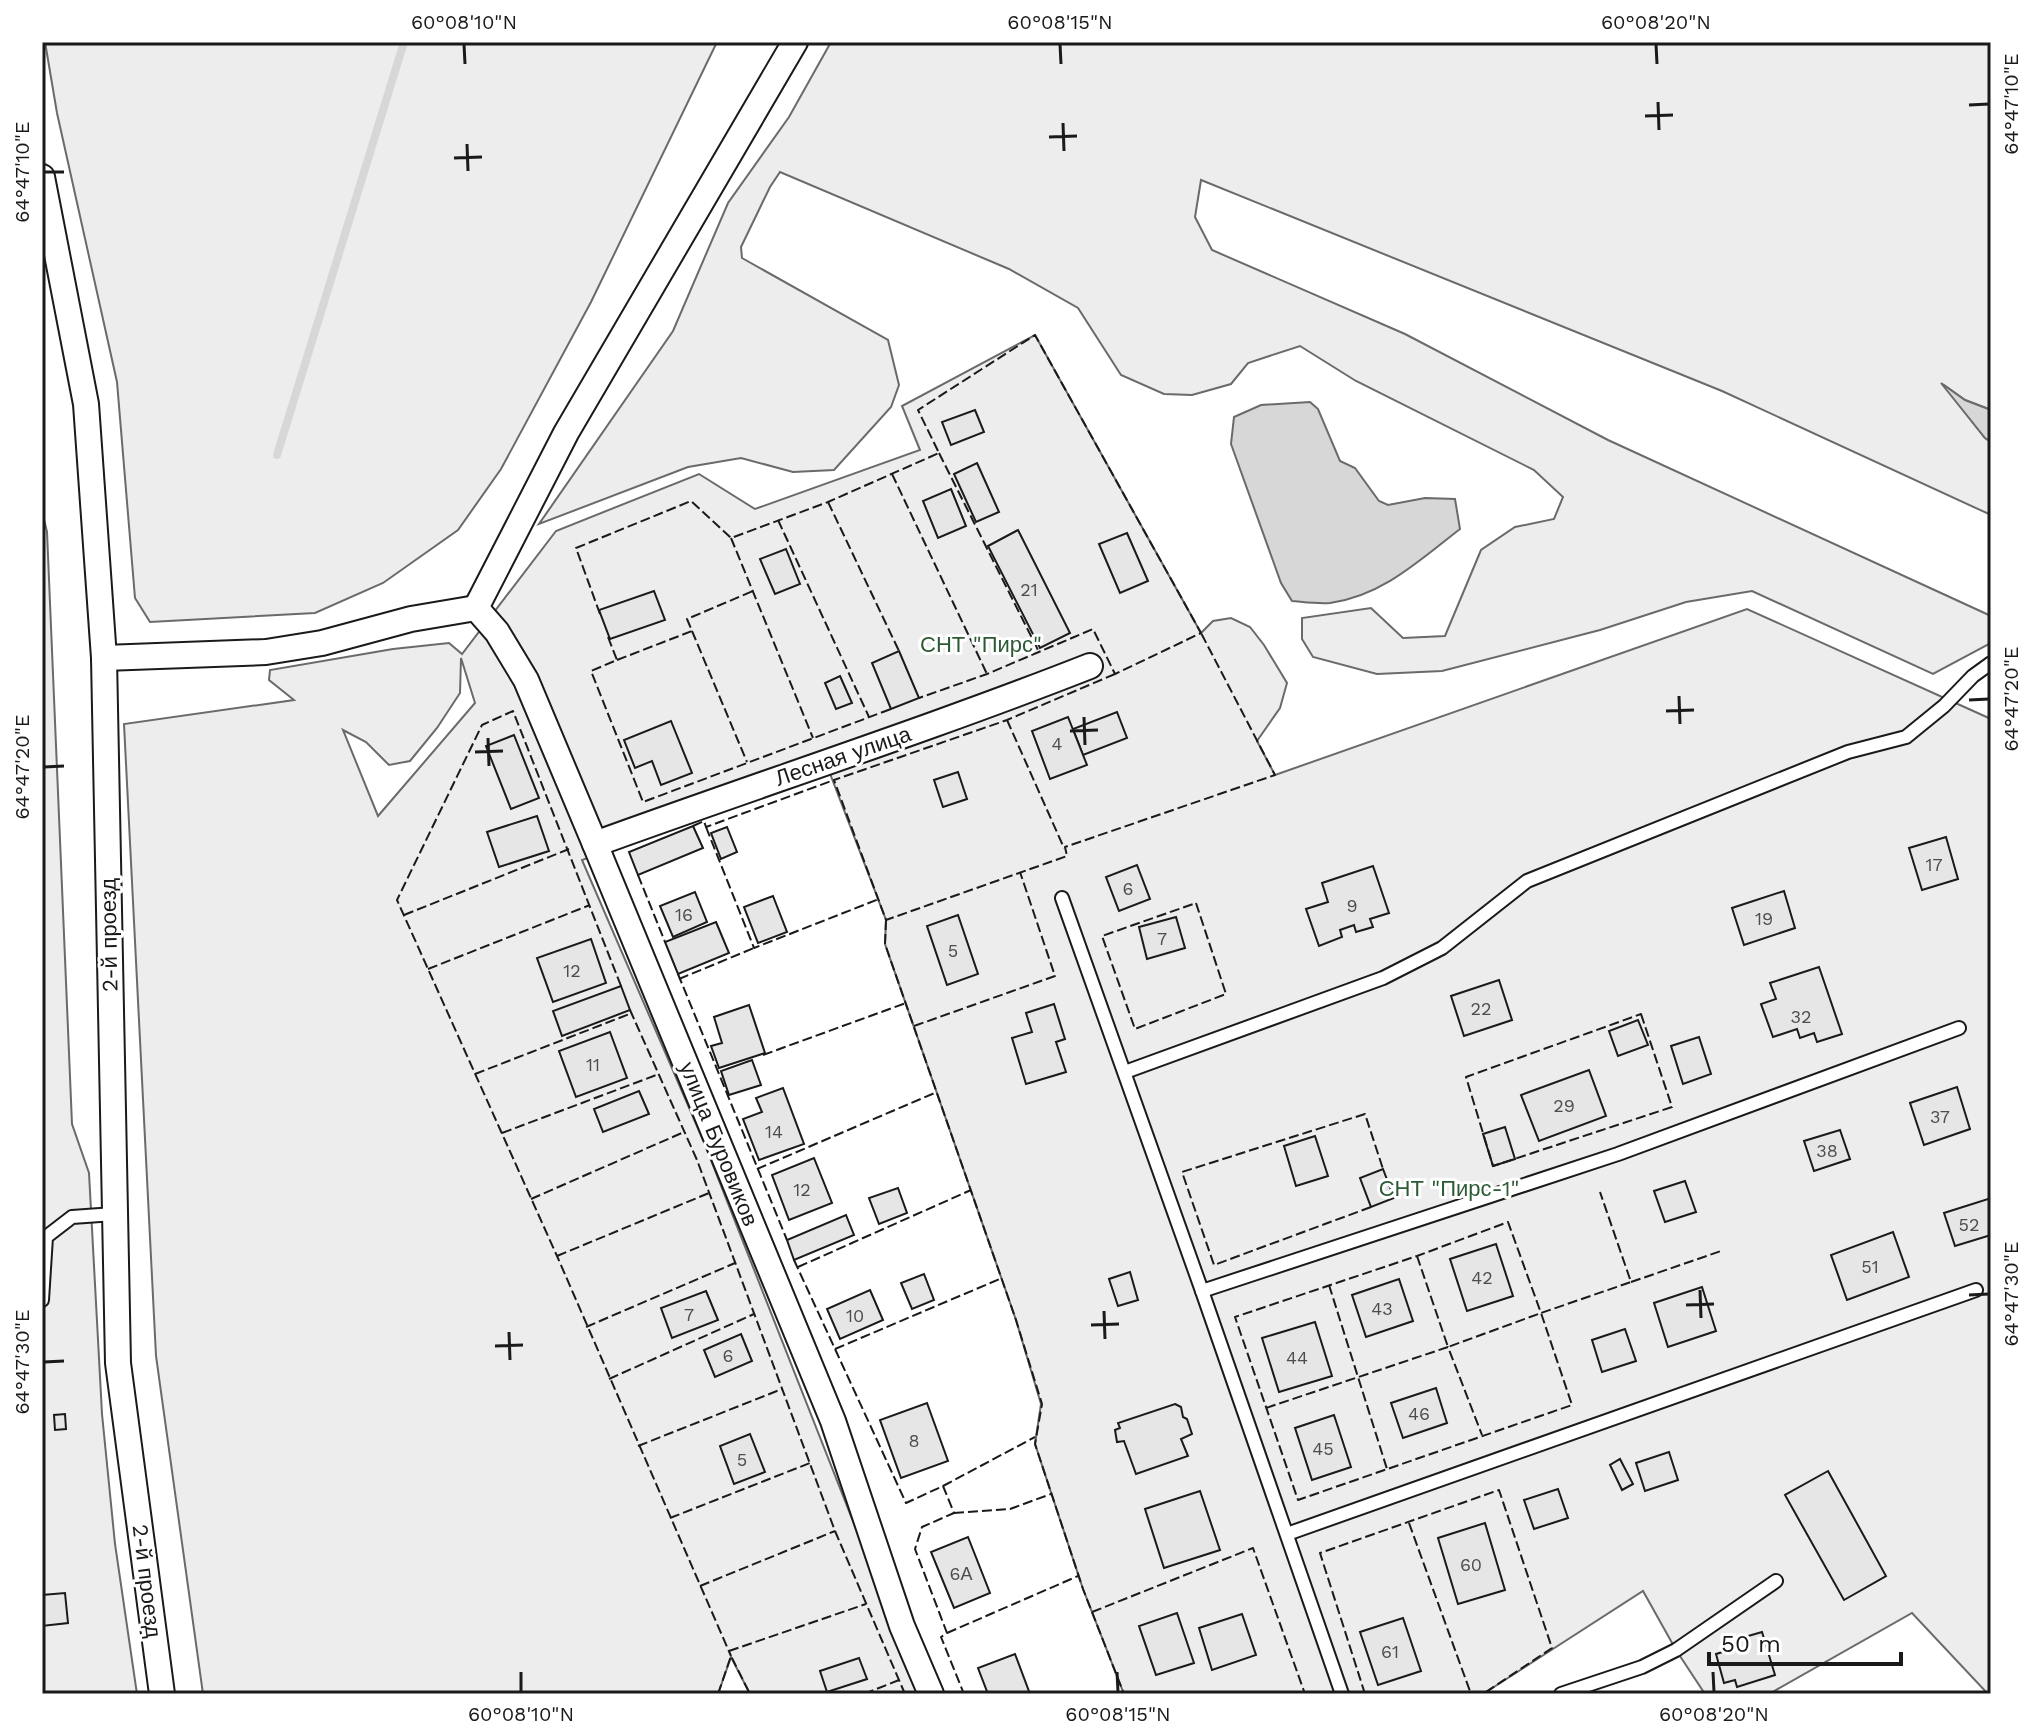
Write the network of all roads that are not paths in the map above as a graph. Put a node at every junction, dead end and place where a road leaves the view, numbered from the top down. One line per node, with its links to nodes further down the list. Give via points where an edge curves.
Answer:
1 (795, 42): 3 (street, via 566,433)
2 (42, 177): 4 (street, 2-й проезд, via 86,404)
3 (476, 608): 4 (street, via 266,652); 7 (street, улица Буровиков, via 526,680)
4 (104, 658): 11 (street, 2-й проезд)
5 (1991, 663): 10 (lane, via 1906,737 1848,752 1527,881 1442,948 1383,978)
6 (1090, 666): 7 (street, Лесная улица)
7 (595, 844): 18 (street, улица Буровиков, via 833,1421 902,1626)
8 (1062, 898): 10 (lane)
9 (1959, 1028): 13 (lane, via 1618,1154)
10 (1125, 1072): 13 (lane)
11 (114, 1214): 14 (lane, via 72,1217 46,1237); 17 (street, 2-й проезд, via 118,1363)
12 (1976, 1290): 15 (lane)
13 (1202, 1291): 15 (lane)
14 (42, 1300)
15 (1287, 1534): 19 (lane)
16 (1776, 1581): 20 (lane, via 1665,1656)
17 (162, 1694)
18 (931, 1694)
19 (1342, 1694)
20 (1561, 1694)

